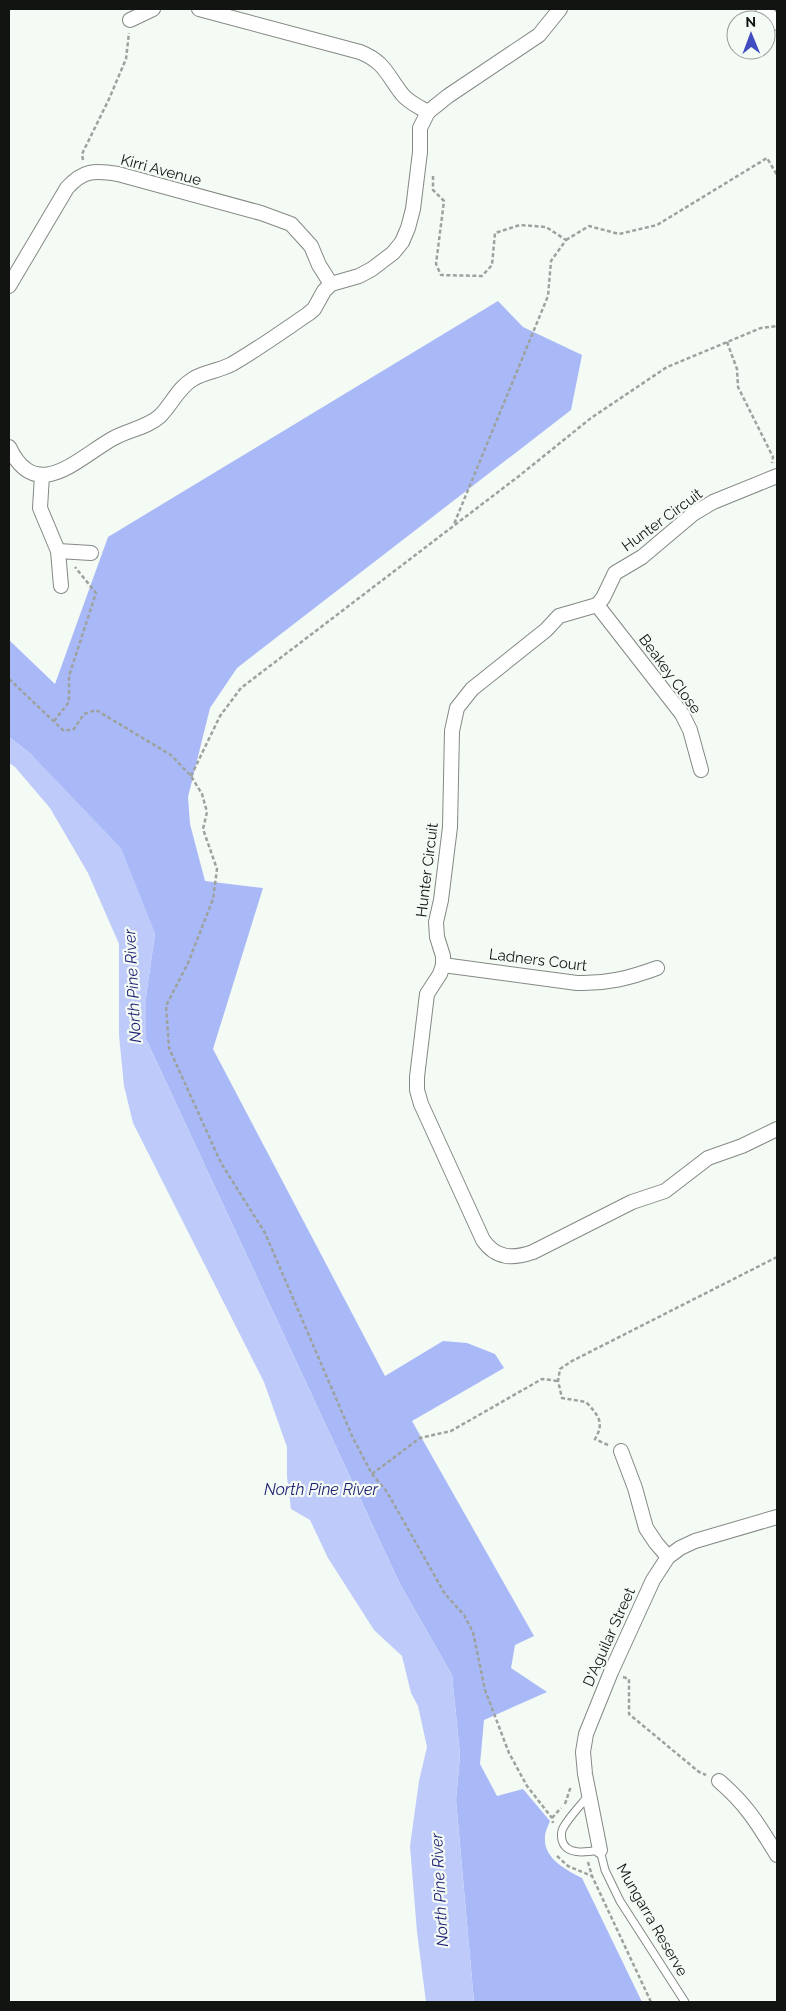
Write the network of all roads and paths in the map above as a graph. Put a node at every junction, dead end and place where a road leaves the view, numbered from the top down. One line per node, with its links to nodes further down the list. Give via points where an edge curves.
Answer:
1 (153, 9): 5 (street)
2 (199, 9): 7 (street, via 373,57 402,95)
3 (560, 9): 7 (street, via 540,35)
4 (763, 9): 6 (street)
5 (130, 20): 9 (path, via 126,59 82,154)
6 (777, 23)
7 (428, 112): 12 (street, via 420,128 413,209 402,242 372,269)
8 (433, 170): 11 (path, via 433,190 444,201 436,264 441,276 482,276 492,265 495,233 520,225 546,227)
9 (88, 173): 12 (street, Kirri Avenue, via 118,174 291,224 311,246); 13 (street, via 67,188)
10 (777, 175): 11 (path, via 767,158 657,224 618,234 589,226)
11 (566, 240): 19 (path, via 551,261 548,296)
12 (331, 284): 17 (street, via 308,314 231,364 192,379 151,423 113,438 66,469)
13 (9, 286)
14 (777, 326): 15 (path, via 761,328)
15 (727, 342): 18 (path, via 737,369 738,387 773,457 772,468); 19 (path, via 667,368 598,413)
16 (9, 447): 17 (street, via 22,468)
17 (42, 475): 20 (street, via 40,508)
18 (776, 477): 23 (street, Hunter Circuit, via 713,502 694,514 642,557 615,574)
19 (454, 525): 27 (path, via 241,688 220,716)
20 (58, 551): 21 (street); 22 (street); 25 (path, via 96,593 69,676 69,702)
21 (91, 553)
22 (61, 586)
23 (597, 605): 26 (street, Beakey Close, via 682,714); 28 (street, Hunter Circuit, via 559,616 472,689 457,708 452,731 450,827 436,922)
24 (9, 679): 25 (path)
25 (54, 721): 27 (path, via 64,731 74,729 84,714 96,710 171,754)
26 (701, 770)
27 (190, 776): 34 (path, via 202,794 207,812 203,829 217,869 213,898 188,963 166,1006 169,1048 220,1163 265,1233 353,1438)
28 (443, 965): 29 (street, Ladners Court, via 577,984 622,980); 30 (street, via 427,994 417,1090 483,1240 495,1253 513,1257 533,1252 632,1202 665,1191 708,1158)
29 (657, 968)
30 (777, 1129)
31 (777, 1257): 32 (path, via 572,1361 560,1369)
32 (558, 1381): 33 (path, via 562,1398 586,1402 598,1415 600,1429 595,1439); 34 (path, via 542,1379 451,1431 420,1438)
33 (621, 1451): 36 (street, via 646,1528)
34 (372, 1474): 38 (path, via 387,1492 445,1594 464,1615 473,1632 485,1690 509,1753 527,1786 552,1818 565,1804 572,1788)
35 (777, 1517): 36 (street, D'Aguilar Street, via 695,1541)
36 (668, 1557): 37 (street, D'Aguilar Street, via 653,1580)
37 (611, 1672): 39 (path, via 628,1679 629,1714 699,1772); 40 (street, D'Aguilar Street, via 586,1734 583,1752)
38 (570, 1781)
39 (719, 1781): 43 (street, via 751,1812)
40 (589, 1795): 41 (street, D'Aguilar Street); 42 (lane, via 563,1828 561,1836 568,1850)
41 (600, 1850): 42 (lane); 45 (lane, Mungarra Reserve, via 605,1870 620,1901)
42 (586, 1852): 44 (path, via 592,1876)
43 (777, 1855)
44 (651, 2002)
45 (685, 2002)

